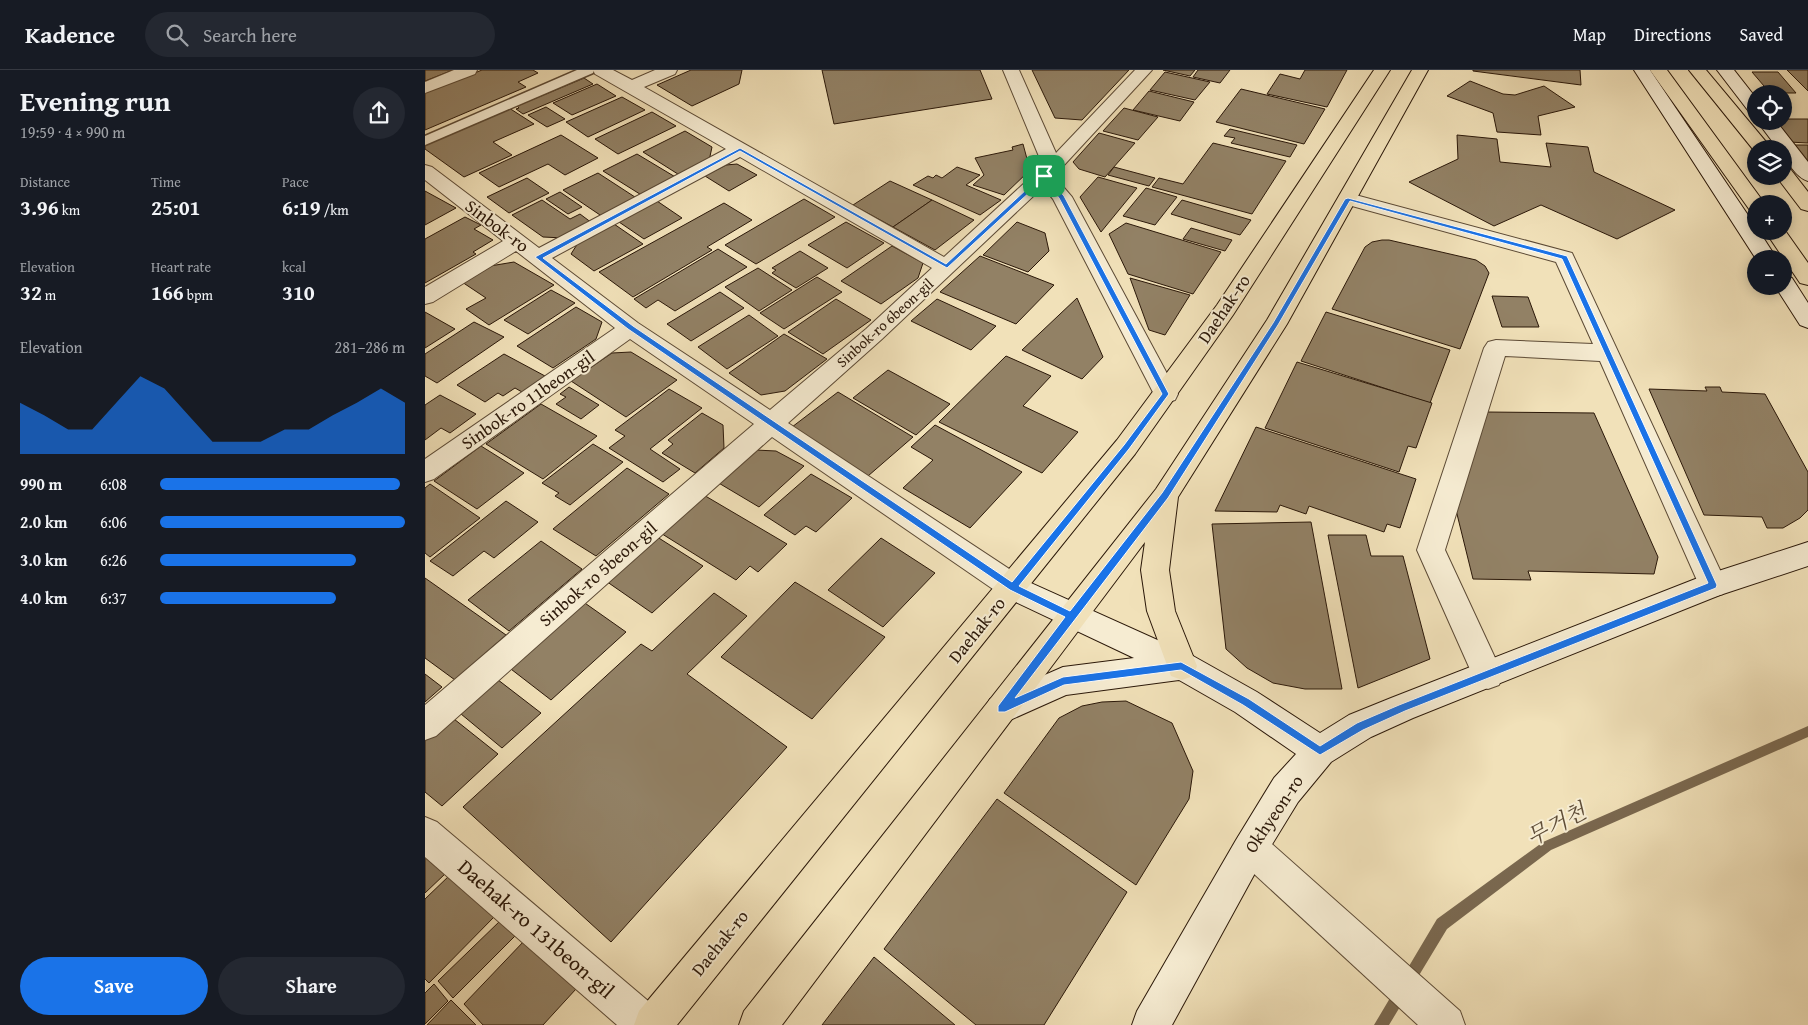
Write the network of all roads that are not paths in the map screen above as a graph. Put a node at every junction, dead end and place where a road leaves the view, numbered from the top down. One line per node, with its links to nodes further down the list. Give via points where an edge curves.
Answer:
1 (469, 70): 14 (street)
2 (588, 70): 17 (lane)
3 (601, 70): 13 (street)
4 (669, 70): 13 (street)
5 (1011, 70): 21 (street)
6 (1144, 70): 21 (street, Sinbok-ro 6beon-gil)
7 (1381, 70): 38 (main road, Daehak-ro)
8 (1420, 70): 25 (main road)
9 (1642, 70): 29 (street)
10 (1658, 70): 24 (main road)
11 (1697, 70): 18 (main road)
12 (1725, 70): 15 (street)
13 (631, 87): 19 (street)
14 (425, 88)
15 (1747, 98)
16 (1773, 130): 22 (street)
17 (425, 140)
18 (1755, 140)
19 (740, 149): 30 (street); 31 (street)
20 (425, 171): 28 (street, Sinbok-ro)
21 (1049, 172): 31 (street, Sinbok-ro 6beon-gil); 38 (street)
22 (1808, 175)
23 (1792, 184): 26 (main road)
24 (1749, 195)
25 (1348, 199): 37 (street, via 1565,258); 41 (main road, via 1276,324)
26 (1808, 205)
27 (1781, 240): 32 (main road)
28 (517, 242): 30 (street, Sinbok-ro); 34 (street)
29 (1761, 250)
30 (539, 257): 36 (street, Sinbok-ro)
31 (947, 266): 39 (street, Sinbok-ro 6beon-gil)
32 (1808, 278)
33 (1792, 295): 35 (street)
34 (425, 297)
35 (1808, 320)
36 (630, 328): 39 (street, Sinbok-ro); 40 (street, Sinbok-ro 11beon-gil)
37 (1607, 353): 43 (street); 47 (street, via 1496,348 1431,550)
38 (1166, 394): 44 (main road, Daehak-ro)
39 (771, 424): 44 (street, Sinbok-ro); 49 (street, Sinbok-ro 5beon-gil)
40 (425, 472)
41 (1165, 496): 45 (main road); 46 (main road, via 1155,570 1161,612)
42 (1808, 554): 43 (street, Okhyeon-ro)
43 (1713, 585): 47 (street, Okhyeon-ro)
44 (1013, 587): 45 (street, Sinbok-ro); 54 (main road, Daehak-ro)
45 (1071, 616): 46 (street, Sinbok-ro); 48 (main road)
46 (1181, 666): 48 (street, via 1063,681); 50 (street, Sinbok-ro, via 1246,702)
47 (1488, 675): 50 (street, Okhyeon-ro, via 1360,726)
48 (1001, 709): 55 (main road)
49 (425, 724)
50 (1320, 751): 52 (street, Okhyeon-ro, via 1286,790)
51 (425, 834): 53 (street, Daehak-ro 131beon-gil)
52 (1251, 848): 56 (street, Okhyeon-ro); 57 (street)
53 (646, 1025)
54 (653, 1025)
55 (758, 1025)
56 (1151, 1025)
57 (1446, 1025)

